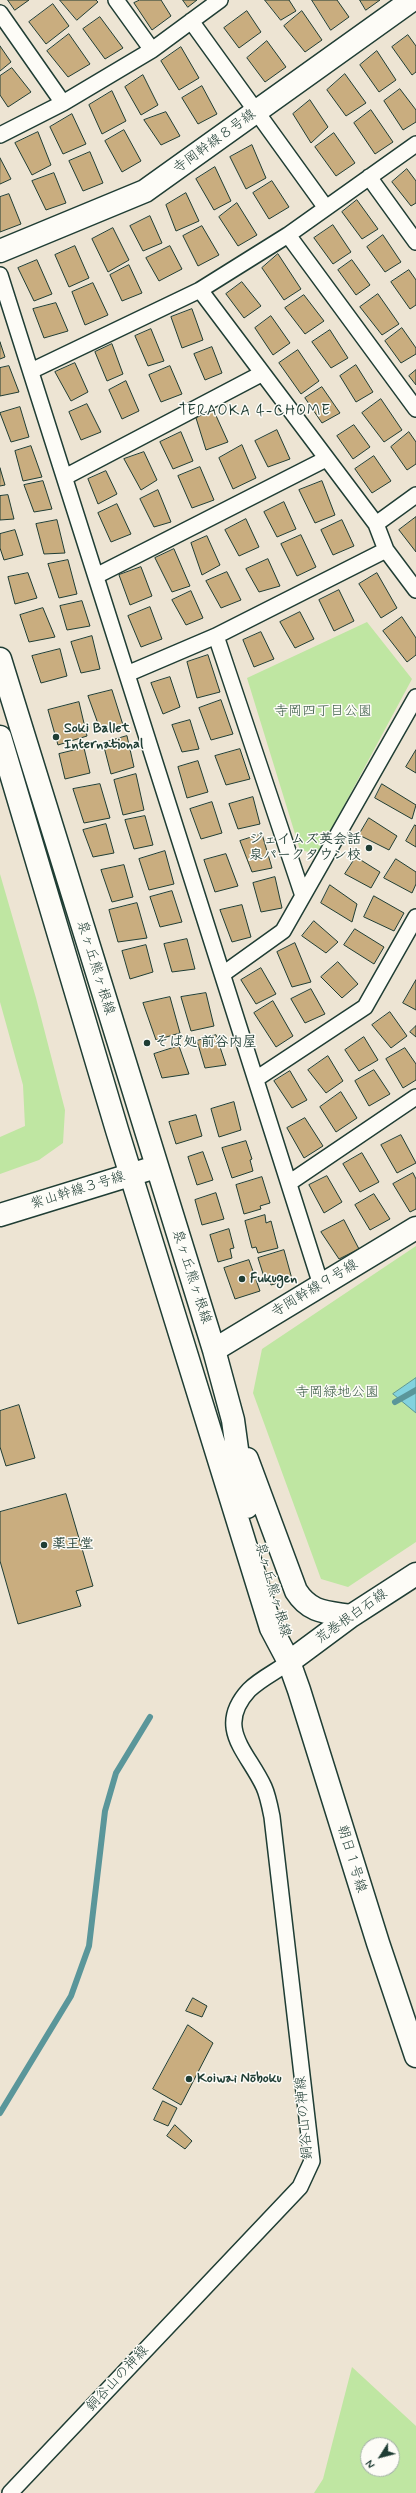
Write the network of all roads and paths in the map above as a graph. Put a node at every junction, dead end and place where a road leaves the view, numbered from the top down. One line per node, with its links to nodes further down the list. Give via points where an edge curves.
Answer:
1 (116, 0): 6 (street)
2 (220, 0): 5 (street)
3 (412, 0): 8 (main road, 寺岡幹線８号線)
4 (0, 14): 7 (street)
5 (191, 21): 6 (street); 8 (street)
6 (152, 50): 7 (street)
7 (63, 103): 9 (street)
8 (258, 111): 12 (street); 15 (main road, 寺岡幹線８号線, via 145,191)
9 (0, 135)
10 (416, 144): 11 (street)
11 (369, 178): 12 (street); 14 (street)
12 (326, 208): 13 (street)
13 (288, 235): 17 (street); 20 (street)
14 (416, 242)
15 (0, 251)
16 (0, 275): 18 (street)
17 (200, 290): 18 (street); 19 (street)
18 (31, 371): 22 (street)
19 (261, 374): 21 (street); 22 (street)
20 (416, 409)
21 (326, 458): 24 (street); 26 (street)
22 (64, 477): 26 (street)
23 (416, 495): 24 (street)
24 (376, 524): 25 (street)
25 (386, 550): 27 (street); 28 (street)
26 (96, 576): 30 (street)
27 (416, 590)
28 (216, 636): 30 (street); 33 (street)
29 (0, 659): 38 (main road, 泉ヶ丘熊ヶ根線)
30 (128, 674): 35 (street)
31 (416, 698): 33 (street)
32 (0, 737): 39 (main road, 泉ヶ丘熊ヶ根線)
33 (303, 896): 35 (street, via 283,931)
34 (416, 917): 36 (street, via 365,1007)
35 (223, 974): 36 (street)
36 (256, 1079): 40 (street)
37 (416, 1097): 40 (street)
38 (156, 1167): 39 (main road, 紫山幹線３号線); 44 (main road, 泉ヶ丘熊ヶ根線)
39 (131, 1174): 41 (main road, 紫山幹線３号線); 48 (main road, 泉ヶ丘熊ヶ根線, via 271,1628)
40 (289, 1183): 43 (street)
41 (0, 1215)
42 (416, 1228): 43 (main road, 寺岡幹線９号線)
43 (321, 1285): 44 (main road, 寺岡幹線９号線)
44 (214, 1350): 45 (main road, 泉ヶ丘熊ヶ根線)
45 (233, 1420): 47 (main road, via 296,1591 311,1608); 48 (main road, 泉ヶ丘熊ヶ根線, via 243,1493 284,1622)
46 (416, 1574): 47 (main road, 荒巻根白石線)
47 (351, 1616): 48 (main road, 荒巻根白石線)
48 (289, 1662): 49 (main road, 朝日１号線); 50 (street, 銅谷山の神線, via 250,1689 234,1713 233,1726 239,1745 265,1788 272,1816 312,2161 300,2186)
49 (416, 2056)
50 (10, 2493)

